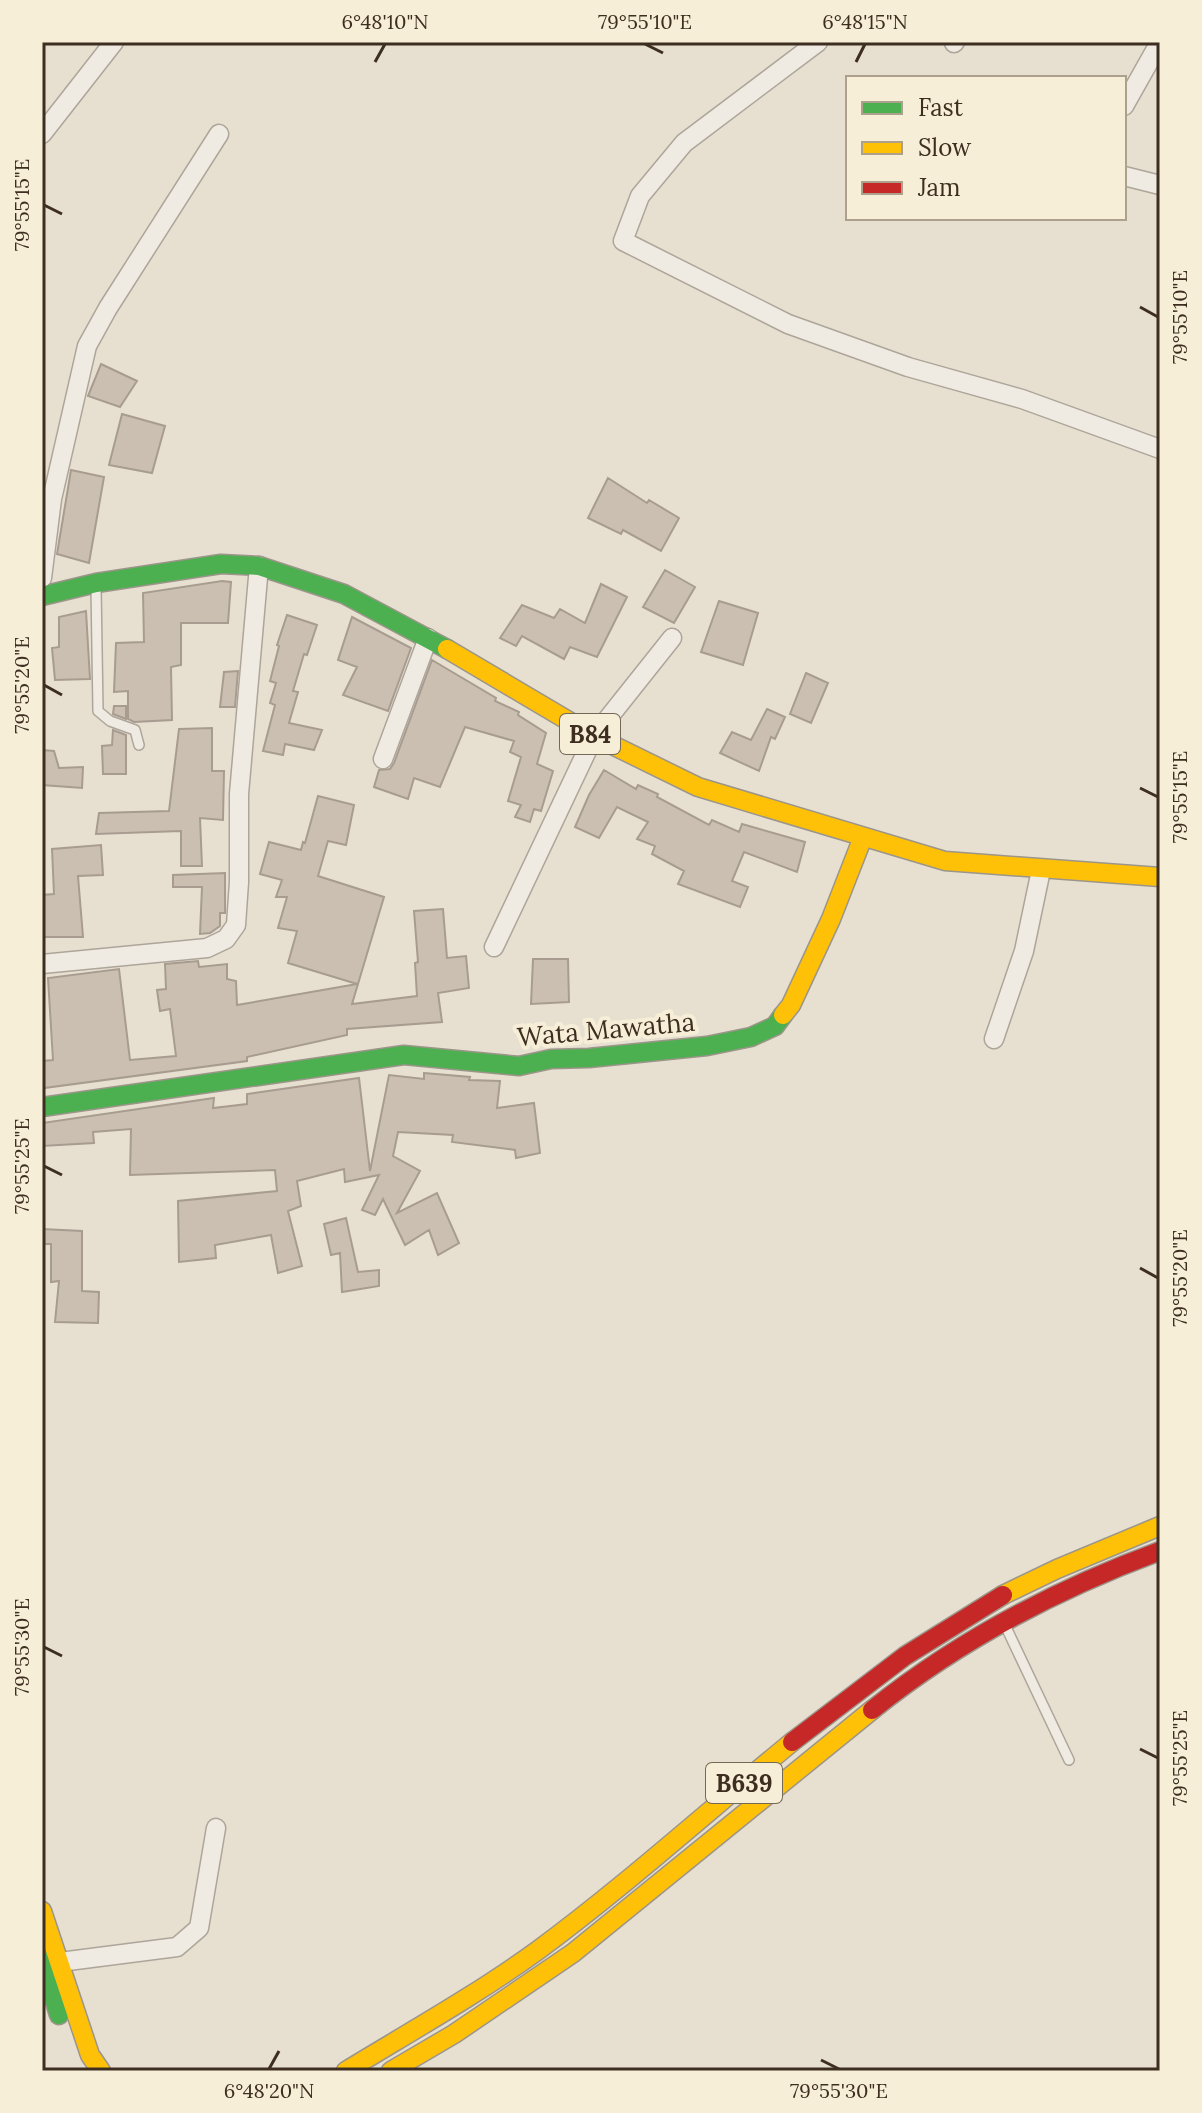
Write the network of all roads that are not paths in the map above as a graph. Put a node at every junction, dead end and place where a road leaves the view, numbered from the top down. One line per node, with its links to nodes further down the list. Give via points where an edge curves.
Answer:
1 (114, 42): 5 (street)
2 (818, 42): 9 (street, via 684,143 640,196 623,241 788,324)
3 (1160, 42): 4 (street)
4 (1126, 102)
5 (42, 134)
6 (219, 134): 11 (street, via 87,346 52,499)
7 (1126, 176): 8 (street)
8 (1160, 185)
9 (1160, 449)
10 (259, 566): 12 (main road, B84, via 221,564); 14 (main road, B84, via 344,594); 23 (street, via 239,794 236,925 226,939 207,948)
11 (42, 578)
12 (96, 583): 13 (main road, B84); 17 (lane, via 98,711 135,730)
13 (42, 596)
14 (428, 638): 16 (main road, B84); 18 (street)
15 (672, 638): 16 (street)
16 (594, 736): 19 (main road, B84, via 698,787); 22 (street)
17 (139, 745)
18 (383, 759)
19 (863, 837): 20 (main road, B84, via 945,861); 25 (main road, Wata Mawatha, via 791,1005 775,1026 751,1037 519,1066 404,1055)
20 (1041, 870): 21 (main road, B84); 24 (street, via 1024,951)
21 (1160, 877)
22 (494, 947)
23 (42, 964)
24 (994, 1039)
25 (42, 1107)
26 (1160, 1526): 35 (main road, B639, via 1089,1553 960,1619 895,1663 557,1935)
27 (1160, 1551): 28 (main road, B639, via 1098,1574)
28 (1003, 1622): 29 (lane); 36 (main road, B639, via 902,1686 573,1953)
29 (1069, 1760)
30 (216, 1828): 32 (street, via 199,1928 177,1947)
31 (42, 1911): 32 (main road)
32 (51, 1961): 33 (main road, via 59,2015); 34 (main road)
33 (85, 2071)
34 (101, 2071)
35 (346, 2071)
36 (391, 2071)

